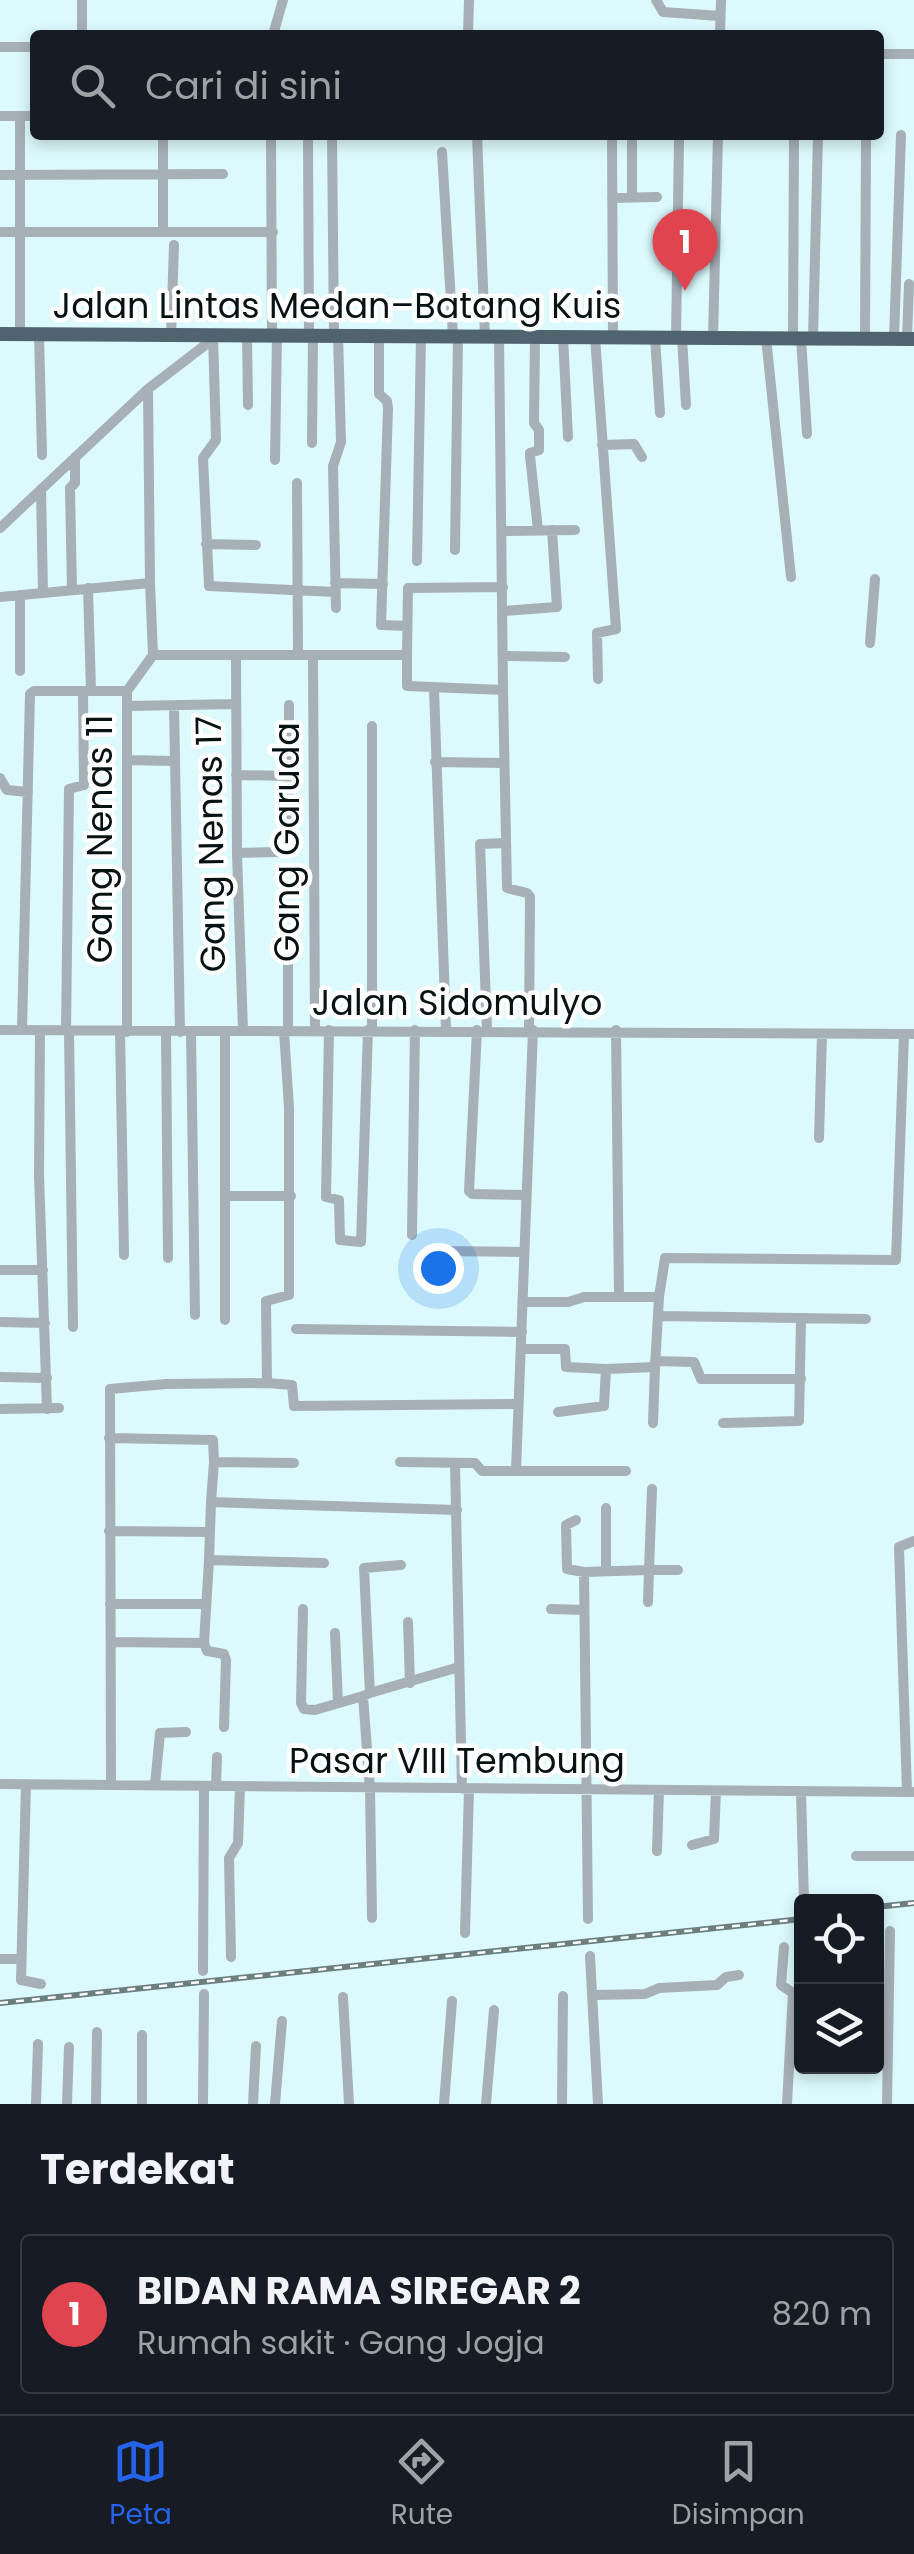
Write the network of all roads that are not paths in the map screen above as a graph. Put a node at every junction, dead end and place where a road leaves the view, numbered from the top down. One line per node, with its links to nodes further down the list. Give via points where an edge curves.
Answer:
1 (82, 0): 7 (street)
2 (283, 0): 8 (street)
3 (469, 0): 9 (street)
4 (656, 0): 6 (street, via 663,12)
5 (721, 0): 6 (street)
6 (720, 16): 10 (street)
7 (82, 30)
8 (274, 30)
9 (468, 30)
10 (720, 30)
11 (0, 47): 12 (street)
12 (30, 47)
13 (884, 54): 14 (street)
14 (914, 54)
15 (0, 116): 16 (street)
16 (20, 116): 17 (street); 35 (street)
17 (30, 116)
18 (900, 135): 70 (street)
19 (163, 140): 32 (street)
20 (271, 140): 44 (street)
21 (308, 140): 52 (street)
22 (332, 140): 53 (street)
23 (476, 140): 59 (street)
24 (612, 140): 37 (street)
25 (632, 140): 38 (street)
26 (679, 140): 65 (street)
27 (718, 140): 66 (street)
28 (794, 140): 39 (street)
29 (818, 140): 40 (street)
30 (866, 141): 69 (street)
31 (442, 152): 58 (street)
32 (162, 174): 33 (street); 35 (street); 43 (street)
33 (223, 174)
34 (0, 175): 35 (street)
35 (22, 175): 42 (street)
36 (657, 197): 38 (street)
37 (612, 198): 38 (street); 63 (street)
38 (632, 198)
39 (792, 210): 40 (street); 68 (street)
40 (816, 210): 68 (street)
41 (0, 232): 42 (street)
42 (20, 232): 43 (street); 48 (street)
43 (164, 232): 44 (street)
44 (273, 232): 55 (street)
45 (174, 245): 50 (street)
46 (908, 284): 70 (street)
47 (0, 334): 48 (highway, Jalan Lintas Medan–Batang Kuis)
48 (20, 334): 49 (highway, Jalan Lintas Medan–Batang Kuis)
49 (39, 334): 50 (highway, Jalan Lintas Medan–Batang Kuis); 79 (street)
50 (174, 335): 54 (highway, Jalan Lintas Medan–Batang Kuis)
51 (246, 335): 54 (highway, Jalan Lintas Medan–Batang Kuis); 55 (highway, Jalan Lintas Medan–Batang Kuis); 72 (street)
52 (311, 335): 53 (highway, Jalan Lintas Medan–Batang Kuis); 55 (highway, Jalan Lintas Medan–Batang Kuis); 77 (street)
53 (336, 335): 56 (highway, Jalan Lintas Medan–Batang Kuis); 100 (street, via 341,442 333,466)
54 (211, 336): 71 (street); 90 (street, via 216,441 203,458)
55 (274, 336): 82 (street)
56 (379, 336): 57 (highway, Jalan Lintas Medan–Batang Kuis); 97 (street, via 379,394 388,408)
57 (421, 336): 58 (highway, Jalan Lintas Medan–Batang Kuis); 93 (street)
58 (455, 336): 59 (highway, Jalan Lintas Medan–Batang Kuis); 92 (street)
59 (492, 336): 60 (highway, Jalan Lintas Medan–Batang Kuis); 89 (street)
60 (535, 337): 61 (highway, Jalan Lintas Medan–Batang Kuis); 86 (street, via 539,450 530,456)
61 (563, 337): 62 (highway, Jalan Lintas Medan–Batang Kuis); 76 (street)
62 (595, 337): 63 (highway, Jalan Lintas Medan–Batang Kuis); 78 (street)
63 (613, 337): 64 (highway, Jalan Lintas Medan–Batang Kuis)
64 (654, 338): 65 (highway, Jalan Lintas Medan–Batang Kuis); 74 (street)
65 (679, 338): 66 (highway, Jalan Lintas Medan–Batang Kuis); 73 (street)
66 (713, 338): 67 (highway, Jalan Lintas Medan–Batang Kuis)
67 (766, 338): 68 (highway, Jalan Lintas Medan–Batang Kuis); 94 (street)
68 (803, 338): 69 (highway, Jalan Lintas Medan–Batang Kuis); 75 (street)
69 (865, 339): 70 (highway, Jalan Lintas Medan–Batang Kuis)
70 (905, 339)
71 (148, 389): 80 (street); 96 (street)
72 (248, 405)
73 (686, 405)
74 (660, 413)
75 (807, 434)
76 (568, 437)
77 (312, 444)
78 (602, 445): 81 (street, via 634,444); 119 (street, via 616,629 597,633)
79 (42, 455)
80 (74, 457): 84 (street); 102 (street)
81 (642, 457)
82 (275, 460)
83 (297, 483): 103 (street)
84 (41, 489): 85 (street); 104 (street)
85 (0, 528)
86 (538, 530): 87 (street); 89 (street)
87 (552, 530): 88 (street); 108 (street, via 556,607)
88 (575, 530)
89 (502, 531): 98 (street)
90 (206, 544): 91 (street); 103 (street, via 209,587)
91 (256, 544)
92 (455, 550)
93 (417, 561)
94 (791, 577)
95 (875, 580): 110 (street)
96 (150, 583): 99 (street); 111 (street)
97 (384, 587): 100 (street); 101 (street); 109 (street, via 381,625)
98 (503, 587): 101 (street); 108 (street)
99 (88, 588): 102 (street); 122 (street)
100 (335, 588): 103 (street); 107 (street)
101 (408, 588): 109 (street)
102 (72, 590): 104 (street)
103 (297, 591): 113 (street)
104 (43, 593): 106 (street)
105 (0, 596): 106 (street)
106 (20, 596): 118 (street)
107 (336, 608)
108 (503, 611): 116 (street)
109 (407, 626): 115 (street)
110 (870, 643)
111 (154, 655): 112 (street); 123 (street, Gang Nenas 11)
112 (236, 655): 113 (street); 124 (street, Gang Nenas 17)
113 (298, 655): 114 (street)
114 (313, 655): 115 (street); 143 (street, Gang Garuda)
115 (407, 655): 120 (street, via 406,686)
116 (503, 656): 117 (street); 121 (street)
117 (565, 657)
118 (20, 671)
119 (598, 679)
120 (434, 688): 121 (street); 131 (street)
121 (503, 690): 132 (street)
122 (87, 691): 123 (street); 136 (street, via 30,694); 151 (street, via 84,785 69,789)
123 (127, 691): 126 (street, Gang Nenas 11)
124 (235, 704): 127 (street); 133 (street, Gang Nenas 17)
125 (289, 705): 134 (street)
126 (128, 706): 127 (street); 129 (street, Gang Nenas 11)
127 (174, 706): 130 (street)
128 (372, 726): 145 (street)
129 (128, 760): 130 (street); 153 (street, Gang Nenas 11)
130 (174, 760): 155 (street)
131 (435, 762): 132 (street); 147 (street)
132 (504, 763): 137 (street)
133 (236, 774): 134 (street); 138 (street, Gang Nenas 17)
134 (288, 776): 138 (street, via 288,848)
135 (0, 778): 136 (street, via 8,790)
136 (28, 792): 141 (street)
137 (506, 843): 148 (street, via 480,846); 149 (street, via 508,890 530,897)
138 (237, 852): 156 (street, Gang Nenas 17)
139 (288, 963): 157 (street)
140 (0, 1030): 141 (street, Jalan Sidomulyo)
141 (22, 1030): 142 (street, Jalan Sidomulyo)
142 (40, 1030): 151 (street, Jalan Sidomulyo); 170 (street)
143 (315, 1030): 144 (street, Jalan Sidomulyo); 157 (street, Jalan Sidomulyo)
144 (328, 1030): 145 (street, Jalan Sidomulyo); 145 (street, via 326,1197 338,1200 340,1240 363,1241)
145 (370, 1030): 146 (street, Jalan Sidomulyo)
146 (415, 1030): 147 (street, Jalan Sidomulyo); 164 (street)
147 (446, 1030): 148 (street, Jalan Sidomulyo)
148 (482, 1030): 149 (street, Jalan Sidomulyo); 161 (street, via 470,1191)
149 (531, 1030): 150 (street, Jalan Sidomulyo); 161 (street)
150 (616, 1030): 158 (street, Jalan Sidomulyo); 171 (street)
151 (68, 1031): 153 (street, Jalan Sidomulyo); 181 (street)
152 (225, 1031): 155 (street, Jalan Sidomulyo); 156 (street, Jalan Sidomulyo); 162 (street)
153 (124, 1032): 154 (street, Jalan Sidomulyo); 167 (street, Gang Nenas 11)
154 (166, 1032): 155 (street, Jalan Sidomulyo); 168 (street)
155 (186, 1032): 174 (street)
156 (243, 1032): 157 (street, Jalan Sidomulyo)
157 (286, 1032): 163 (street)
158 (822, 1034): 159 (street, Jalan Sidomulyo); 160 (street)
159 (909, 1034): 172 (street, via 897,1259 666,1258)
160 (819, 1138)
161 (526, 1195): 166 (street)
162 (227, 1196): 163 (street); 177 (street)
163 (291, 1196): 190 (street, via 289,1297 266,1302)
164 (412, 1235)
165 (438, 1251): 166 (street)
166 (522, 1252): 173 (street)
167 (124, 1255)
168 (168, 1258)
169 (0, 1270): 170 (street)
170 (43, 1270): 180 (street)
171 (619, 1297): 172 (street); 173 (street)
172 (659, 1297): 175 (street)
173 (524, 1302): 183 (street)
174 (195, 1315)
175 (659, 1316): 178 (street); 185 (street)
176 (866, 1319): 178 (street)
177 (225, 1320)
178 (800, 1320): 189 (street)
179 (0, 1322): 180 (street)
180 (45, 1323): 188 (street)
181 (74, 1327)
182 (296, 1330): 183 (street)
183 (522, 1332): 184 (street)
184 (521, 1349): 186 (street, via 565,1349 566,1366); 191 (street)
185 (655, 1364): 186 (street); 189 (street, via 694,1362 701,1378); 194 (street)
186 (606, 1368): 193 (street, via 604,1406)
187 (0, 1377): 188 (street)
188 (47, 1378): 192 (street, via 50,1408)
189 (801, 1379): 195 (street, via 798,1423)
190 (267, 1384): 191 (street, via 292,1385 294,1406); 196 (street, via 112,1387)
191 (516, 1404): 202 (street)
192 (0, 1409)
193 (558, 1412)
194 (652, 1423)
195 (724, 1423)
196 (109, 1438): 197 (street, via 214,1440); 208 (street)
197 (214, 1462): 199 (street); 204 (street)
198 (400, 1462): 200 (street)
199 (294, 1463)
200 (456, 1463): 202 (street); 206 (street)
201 (626, 1470): 202 (street)
202 (516, 1471)
203 (652, 1489): 215 (street)
204 (212, 1502): 206 (street); 209 (street)
205 (606, 1508): 214 (street)
206 (457, 1510): 228 (street)
207 (576, 1520): 217 (street, via 566,1525 566,1567)
208 (109, 1531): 209 (street); 219 (street)
209 (210, 1532): 211 (street)
210 (914, 1541): 247 (street, via 899,1547)
211 (209, 1560): 212 (street); 227 (street)
212 (324, 1563)
213 (401, 1566): 230 (street, via 364,1568)
214 (606, 1570): 215 (street); 217 (street)
215 (649, 1570): 216 (street); 218 (street)
216 (678, 1570)
217 (584, 1572): 223 (street)
218 (648, 1602)
219 (110, 1604): 220 (street); 226 (street)
220 (200, 1604)
221 (302, 1609): 231 (street, via 304,1709)
222 (551, 1610): 223 (street)
223 (584, 1610): 244 (street)
224 (408, 1622): 229 (street)
225 (335, 1633): 231 (street)
226 (112, 1642): 227 (street); 237 (street)
227 (204, 1643): 232 (street, via 205,1650 226,1656)
228 (458, 1667): 229 (street); 241 (street)
229 (410, 1684): 230 (street)
230 (367, 1695): 231 (street); 242 (street)
231 (338, 1704)
232 (224, 1728)
233 (186, 1732): 238 (street, via 160,1732)
234 (216, 1757): 239 (street)
235 (0, 1784): 236 (street, Pasar VIII Tembung)
236 (26, 1784): 237 (street, Pasar VIII Tembung); 261 (street)
237 (111, 1784): 238 (street, Pasar VIII Tembung)
238 (154, 1785): 239 (street, Pasar VIII Tembung)
239 (210, 1786): 240 (street, Pasar VIII Tembung); 262 (street)
240 (240, 1787): 242 (street, Pasar VIII Tembung); 259 (street, via 238,1843 229,1858)
241 (466, 1788): 242 (street, Pasar VIII Tembung); 244 (street, Pasar VIII Tembung); 256 (street)
242 (370, 1789): 253 (street)
243 (660, 1790): 244 (street, Pasar VIII Tembung); 245 (street, Pasar VIII Tembung); 249 (street)
244 (584, 1791): 254 (street)
245 (716, 1791): 246 (street, Pasar VIII Tembung); 248 (street, via 714,1839)
246 (801, 1792): 247 (street, Pasar VIII Tembung); 252 (street)
247 (910, 1792)
248 (692, 1845)
249 (657, 1851)
250 (856, 1856): 251 (street)
251 (914, 1856)
252 (804, 1894)
253 (372, 1918)
254 (588, 1920)
255 (890, 1930): 292 (street)
256 (465, 1933)
257 (784, 1947): 270 (street, via 781,1986 793,1993)
258 (590, 1956): 266 (street)
259 (231, 1957)
260 (0, 1959): 261 (street)
261 (22, 1959): 264 (street, via 21,1980)
262 (202, 1971)
263 (739, 1975): 266 (street, via 717,1985)
264 (41, 1984)
265 (204, 1994): 283 (street)
266 (594, 1994): 290 (street)
267 (562, 1996): 289 (street)
268 (343, 1997): 286 (street)
269 (452, 2001): 287 (street)
270 (794, 2006)
271 (494, 2010): 288 (street)
272 (282, 2021): 285 (street)
273 (97, 2032): 281 (street)
274 (142, 2034): 282 (street)
275 (38, 2044): 279 (street)
276 (256, 2046): 284 (street)
277 (68, 2047): 280 (street)
278 (794, 2049): 291 (street)
279 (36, 2104)
280 (68, 2104)
281 (96, 2104)
282 (142, 2104)
283 (203, 2104)
284 (253, 2104)
285 (275, 2104)
286 (349, 2104)
287 (444, 2104)
288 (486, 2104)
289 (562, 2104)
290 (598, 2104)
291 (787, 2104)
292 (887, 2104)

